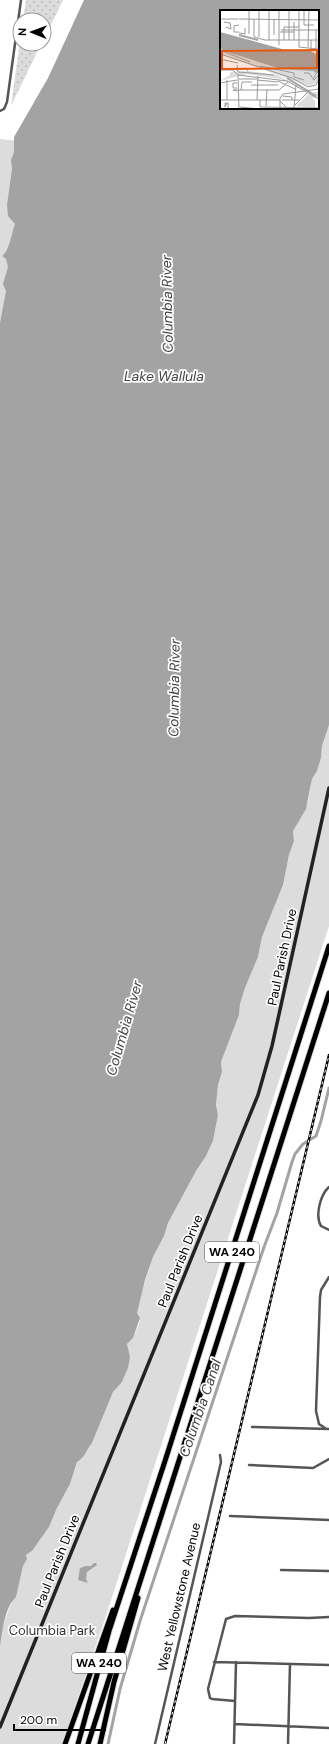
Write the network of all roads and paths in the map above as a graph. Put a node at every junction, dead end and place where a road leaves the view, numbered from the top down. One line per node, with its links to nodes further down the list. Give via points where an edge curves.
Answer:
1 (21, 0): 2 (street, via 7,102)
2 (0, 111)
3 (329, 788): 28 (street, Paul Parish Drive, via 272,1046 258,1095)
4 (329, 946): 19 (highway, WA 240, via 163,1469)
5 (329, 993): 18 (highway, WA 240)
6 (329, 1187): 7 (street, via 323,1196 318,1216 321,1226)
7 (329, 1230)
8 (329, 1277): 10 (street, via 320,1298 316,1411 319,1424)
9 (252, 1427): 10 (street)
10 (327, 1429)
11 (220, 1455): 34 (street, West Yellowstone Avenue, via 221,1462)
12 (329, 1459): 13 (street, via 312,1468)
13 (249, 1465)
14 (230, 1516): 15 (street)
15 (329, 1520)
16 (281, 1570): 17 (street)
17 (329, 1572)
18 (141, 1576): 32 (highway, WA 240); 33 (highway, via 138,1598 114,1682)
19 (124, 1583): 30 (highway); 31 (highway, WA 240)
20 (329, 1617): 21 (street, via 229,1617 224,1622)
21 (214, 1662): 22 (street); 25 (street, via 208,1689 210,1698)
22 (236, 1662): 23 (street); 25 (street)
23 (290, 1664): 24 (street); 27 (street)
24 (329, 1665)
25 (235, 1701): 26 (street)
26 (235, 1724): 27 (street); 35 (street)
27 (289, 1726): 29 (street); 36 (street)
28 (0, 1727)
29 (329, 1728)
30 (65, 1744)
31 (78, 1744)
32 (88, 1744)
33 (100, 1744)
34 (154, 1744)
35 (234, 1744)
36 (288, 1744)

